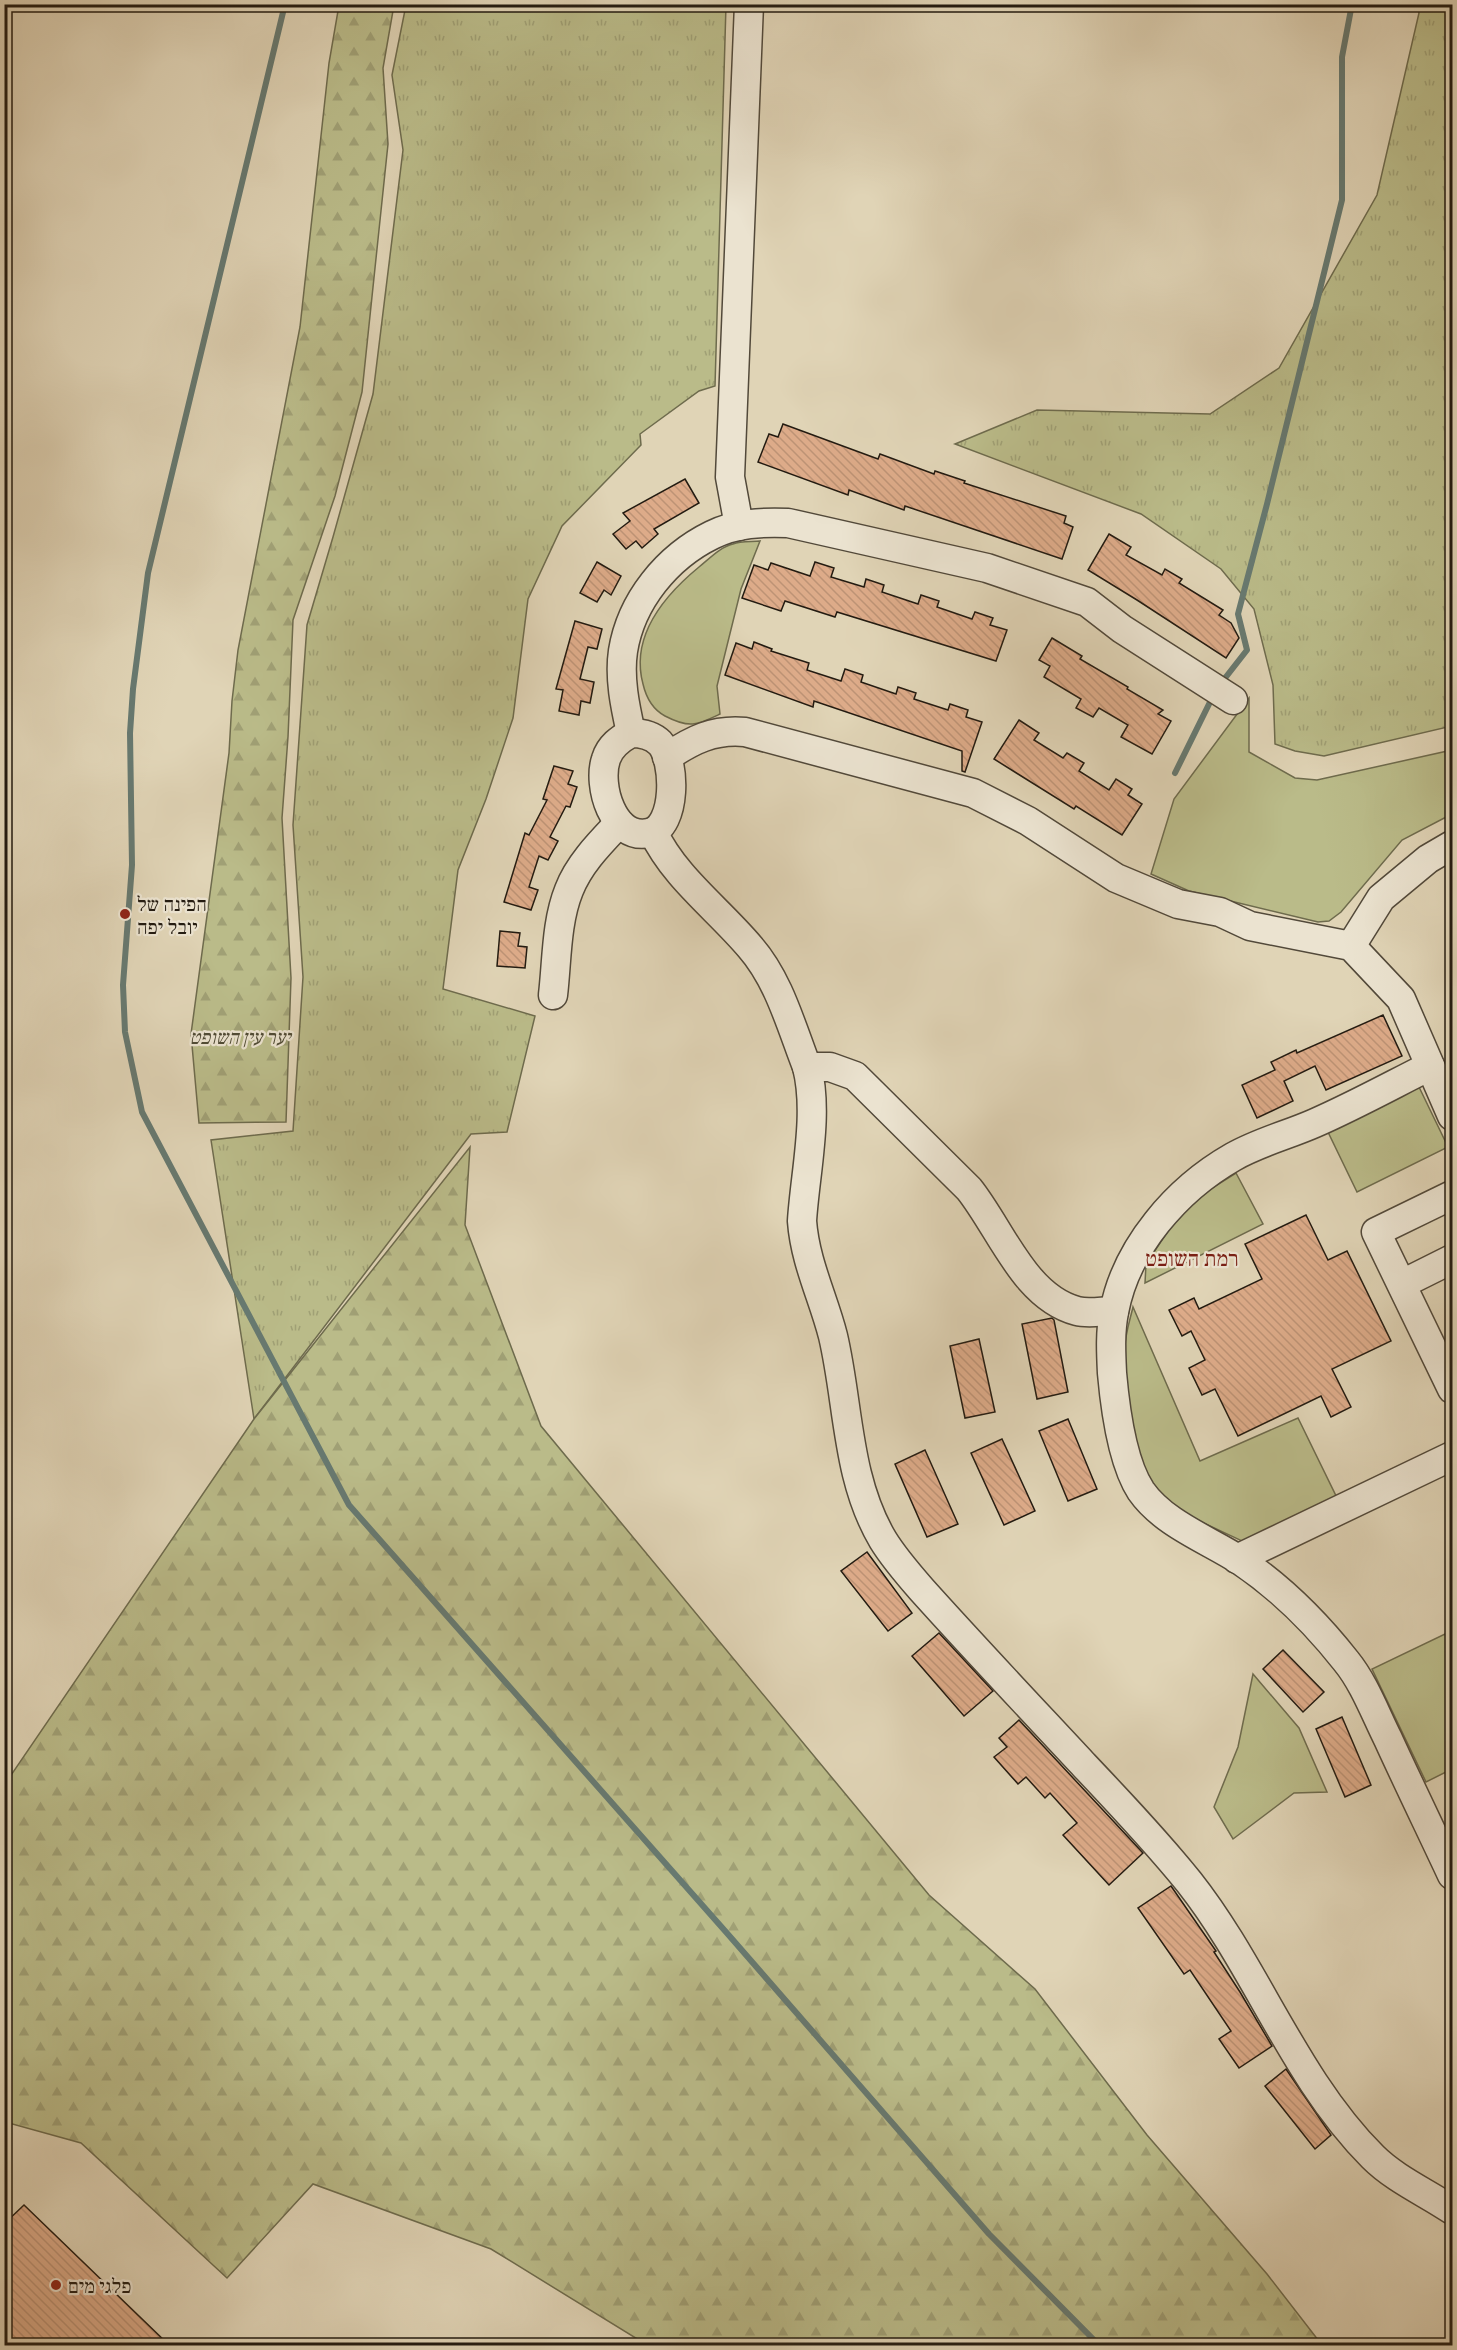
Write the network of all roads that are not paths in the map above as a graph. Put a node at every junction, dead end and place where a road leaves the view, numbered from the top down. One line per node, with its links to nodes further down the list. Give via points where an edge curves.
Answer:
1 (750, 4): 2 (street, via 730,477)
2 (739, 526): 3 (street, via 763,522 818,529 987,568 1087,602); 4 (street, via 713,534 690,548 640,601 628,625 623,653 622,685)
3 (1233, 700)
4 (631, 733): 5 (street, via 654,738); 6 (street, via 612,748 604,772 607,800)
5 (667, 757): 7 (street, via 669,809); 9 (street, via 690,741 727,730 951,787 1028,821 1116,878 1178,904 1220,912 1250,926)
6 (619, 823): 7 (street, via 637,834); 10 (street, via 593,851 569,890 562,912)
7 (653, 832): 12 (street, via 679,873 765,967)
8 (1452, 845): 9 (street, via 1428,859 1381,898)
9 (1351, 946): 11 (street, via 1401,999)
10 (553, 995)
11 (1430, 1066): 13 (street); 17 (street, via 1328,1118 1233,1157 1202,1178 1180,1197 1141,1245 1125,1276)
12 (807, 1067): 17 (street, via 830,1067 855,1076 969,1189 1022,1269 1051,1299 1080,1312); 22 (street, via 811,1109 803,1238 832,1334 857,1476 882,1538 922,1590 1190,1883 1293,2050 1358,2140 1391,2171)
13 (1452, 1116)
14 (1452, 1195): 16 (street, via 1376,1232)
15 (1452, 1259): 16 (street)
16 (1402, 1284): 18 (street)
17 (1114, 1311): 20 (street, via 1110,1346 1113,1383 1126,1450 1142,1492 1178,1524)
18 (1452, 1389)
19 (1452, 1456): 20 (street)
20 (1238, 1559): 21 (street, via 1291,1601 1348,1663)
21 (1452, 1875)
22 (1452, 2210)

